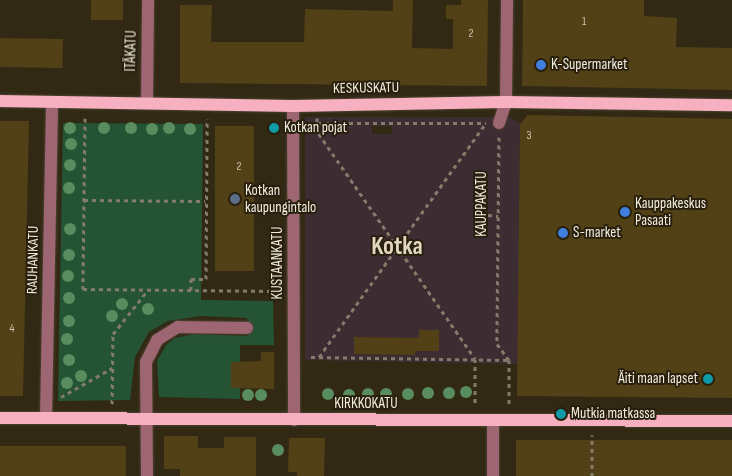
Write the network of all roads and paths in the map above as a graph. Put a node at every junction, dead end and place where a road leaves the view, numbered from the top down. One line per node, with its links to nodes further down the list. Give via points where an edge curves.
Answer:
1 (148, 0): 7 (street, ITÄKATU)
2 (507, 0): 6 (street)
3 (0, 101): 4 (main road, KESKUSKATU)
4 (52, 102): 7 (main road, KESKUSKATU); 32 (street, RAUHANKATU)
5 (486, 102): 6 (main road, KESKUSKATU); 9 (main road, KESKUSKATU); 13 (path, KAUPPAKATU)
6 (506, 102): 8 (main road, KESKUSKATU); 13 (street)
7 (147, 103): 9 (main road, KESKUSKATU)
8 (732, 104)
9 (293, 106): 22 (street, KUSTAANKATU)
10 (84, 118): 15 (path)
11 (206, 119): 16 (path)
12 (317, 123): 13 (path)
13 (492, 123): 18 (path, KAUPPAKATU); 19 (path)
14 (314, 127): 19 (path)
15 (84, 200): 16 (path); 20 (path, via 83,289)
16 (206, 201): 21 (path, via 206,279 191,279)
17 (488, 215): 18 (path)
18 (498, 216): 27 (path, KAUPPAKATU, via 497,344)
19 (397, 247): 25 (path); 26 (path)
20 (148, 290): 21 (path); 28 (path, via 113,334)
21 (191, 290): 22 (path)
22 (294, 292): 35 (street, KUSTAANKATU)
23 (247, 328): 34 (street, via 190,325 168,331 157,340 146,362)
24 (310, 356): 25 (path)
25 (319, 357): 26 (path)
26 (475, 360): 27 (path); 30 (path)
27 (509, 360): 31 (path, KAUPPAKATU)
28 (112, 367): 29 (path); 32 (path)
29 (112, 405)
30 (475, 405)
31 (509, 405)
32 (46, 412): 33 (main road, KIRKKOKATU); 34 (main road, KIRKKOKATU)
33 (0, 418)
34 (146, 419): 35 (main road, KIRKKOKATU); 39 (street)
35 (294, 420): 36 (main road, KIRKKOKATU)
36 (493, 420): 37 (main road, KIRKKOKATU); 40 (street)
37 (732, 420)
38 (592, 435): 41 (path)
39 (147, 476)
40 (493, 476)
41 (592, 476)

